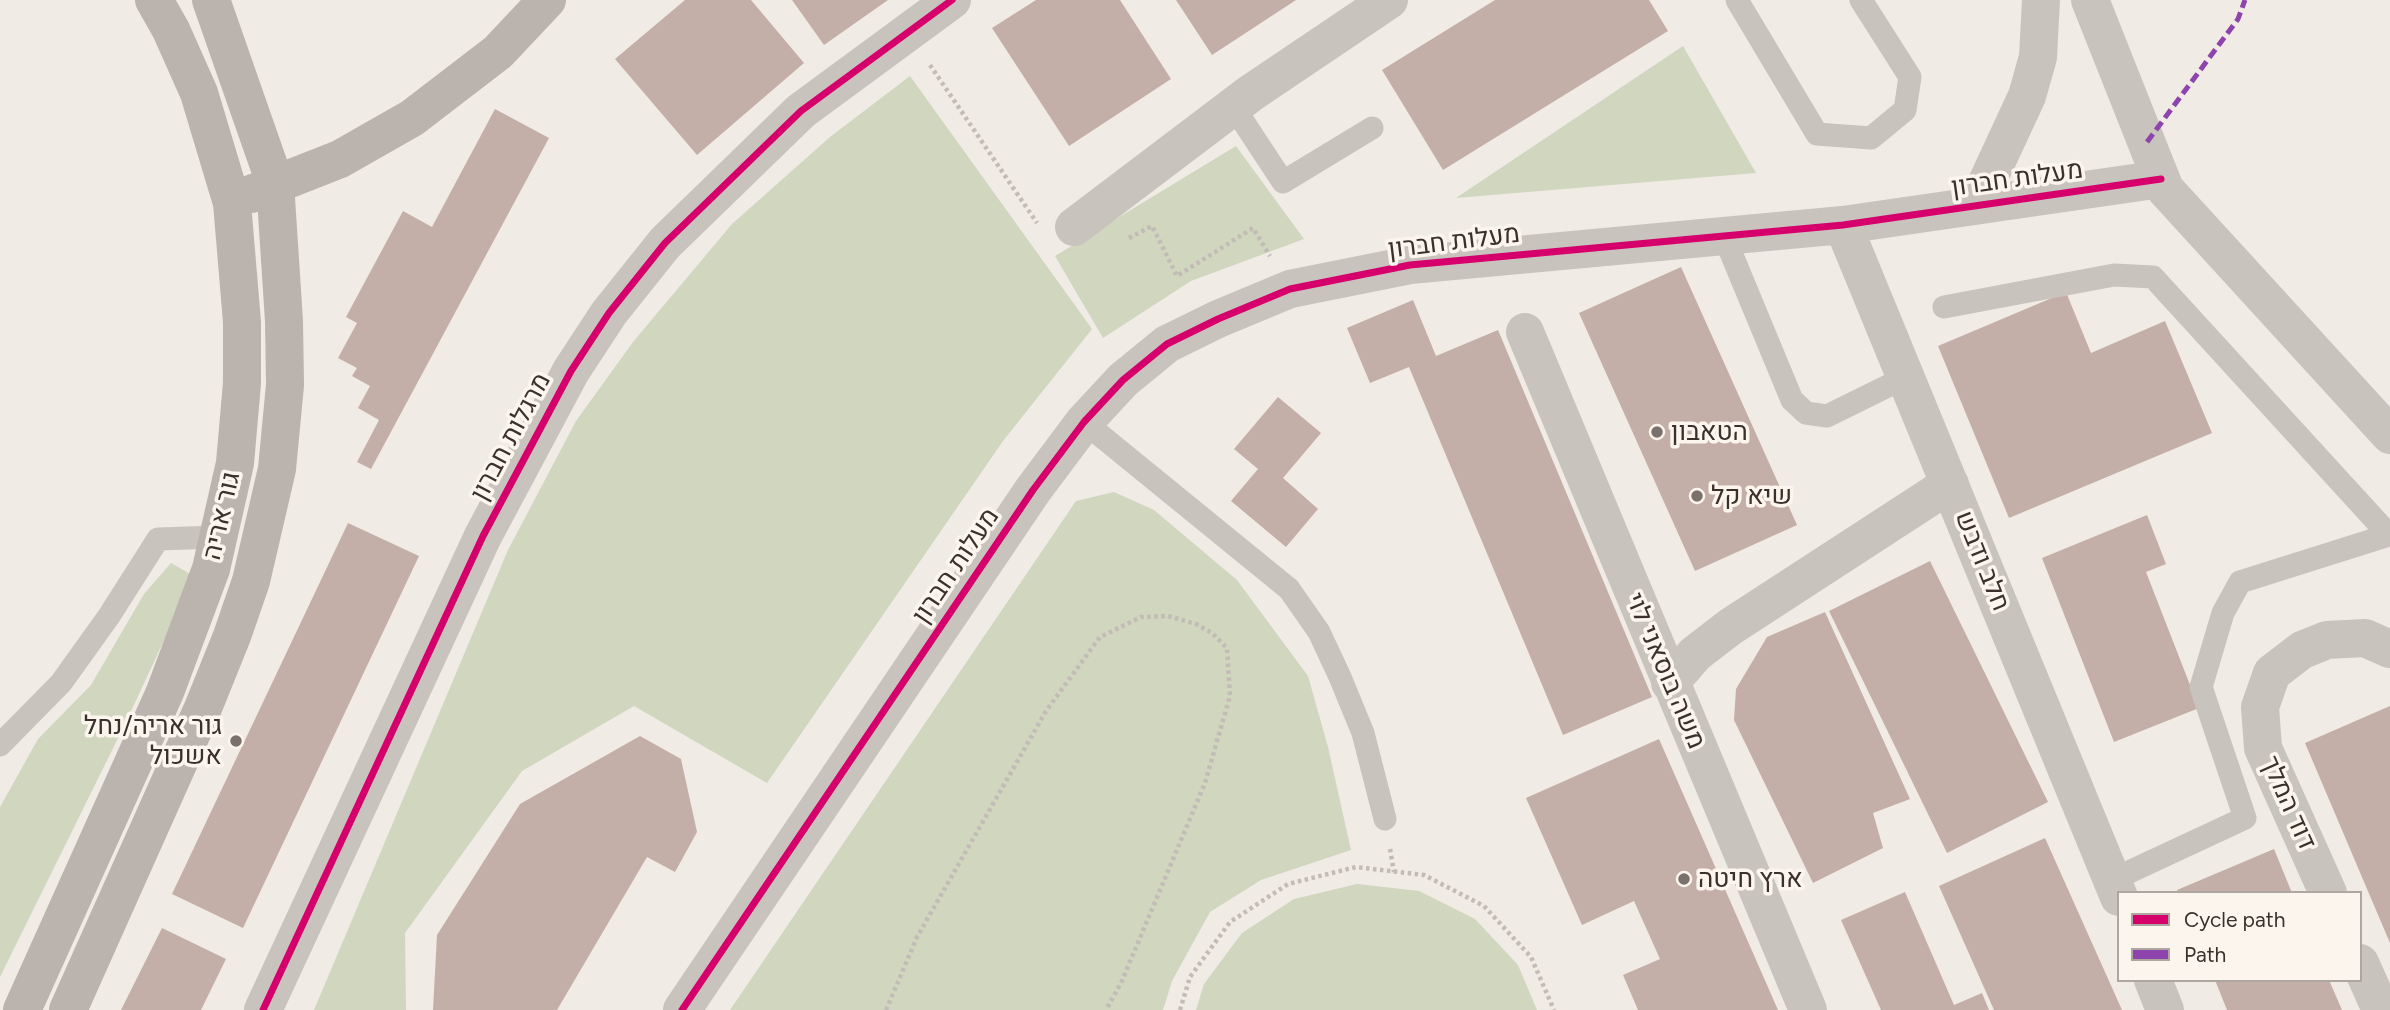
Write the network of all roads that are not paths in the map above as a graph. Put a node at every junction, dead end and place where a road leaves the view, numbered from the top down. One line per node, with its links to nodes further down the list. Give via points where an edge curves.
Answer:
1 (154, 0): 14 (main road, גור אריה, via 199,93)
2 (211, 0): 13 (main road, גור אריה)
3 (547, 0): 13 (main road, via 498,52 412,118 340,159)
4 (952, 0): 36 (street, מרגלות חברון, via 801,111 665,243 609,313 571,371 483,536)
5 (1389, 0): 10 (street)
6 (1737, 0): 7 (lane, via 1817,134 1871,138 1905,110 1910,77)
7 (1861, 0)
8 (2041, 0): 15 (street, via 2038,57 2027,96)
9 (2090, 0): 12 (street)
10 (1233, 106): 11 (lane, via 1283,182); 17 (street)
11 (1372, 128)
12 (2161, 179): 15 (street, מעלות חברון); 23 (street, via 2165,189)
13 (275, 183): 14 (main road); 35 (main road, גור אריה, via 285,385 276,469 251,581 203,708)
14 (232, 203): 25 (main road, גור אריה, via 242,383 235,463)
15 (1976, 206): 16 (street, מעלות חברון)
16 (1843, 225): 18 (street, מעלות חברון); 21 (street, חלב ודבש)
17 (1074, 227)
18 (1724, 236): 21 (lane, via 1792,400 1806,413 1827,416); 22 (street, מעלות חברון, via 1410,265 1290,289 1167,344 1123,380)
19 (1944, 307): 30 (lane, via 2114,275 2153,277 2389,535 2240,582 2222,612 2202,687 2245,818)
20 (1525, 332): 27 (street, משה בוסאני לוי)
21 (1906, 377): 24 (street, חלב ודבש)
22 (1084, 422): 29 (lane, via 1289,589 1319,632 1340,677 1363,733); 37 (street, מעלות חברון, via 1033,490)
23 (2390, 435)
24 (1950, 484): 27 (street, via 1730,626 1695,654); 30 (street, חלב ודבש)
25 (218, 537): 28 (lane, via 158,539 61,683); 34 (main road, גור אריה, via 211,569 165,692)
26 (2390, 649): 31 (street, דוד המלך, via 2365,638 2327,640 2302,650 2272,673 2260,707 2263,748)
27 (1670, 683): 38 (street, משה בוסאני לוי)
28 (0, 745)
29 (1385, 819)
30 (2115, 889)
31 (2328, 891)
32 (2362, 967): 40 (street)
33 (2154, 982): 39 (street)
34 (22, 1010)
35 (68, 1010)
36 (262, 1010)
37 (682, 1010)
38 (1808, 1010)
39 (2165, 1010)
40 (2381, 1010)

